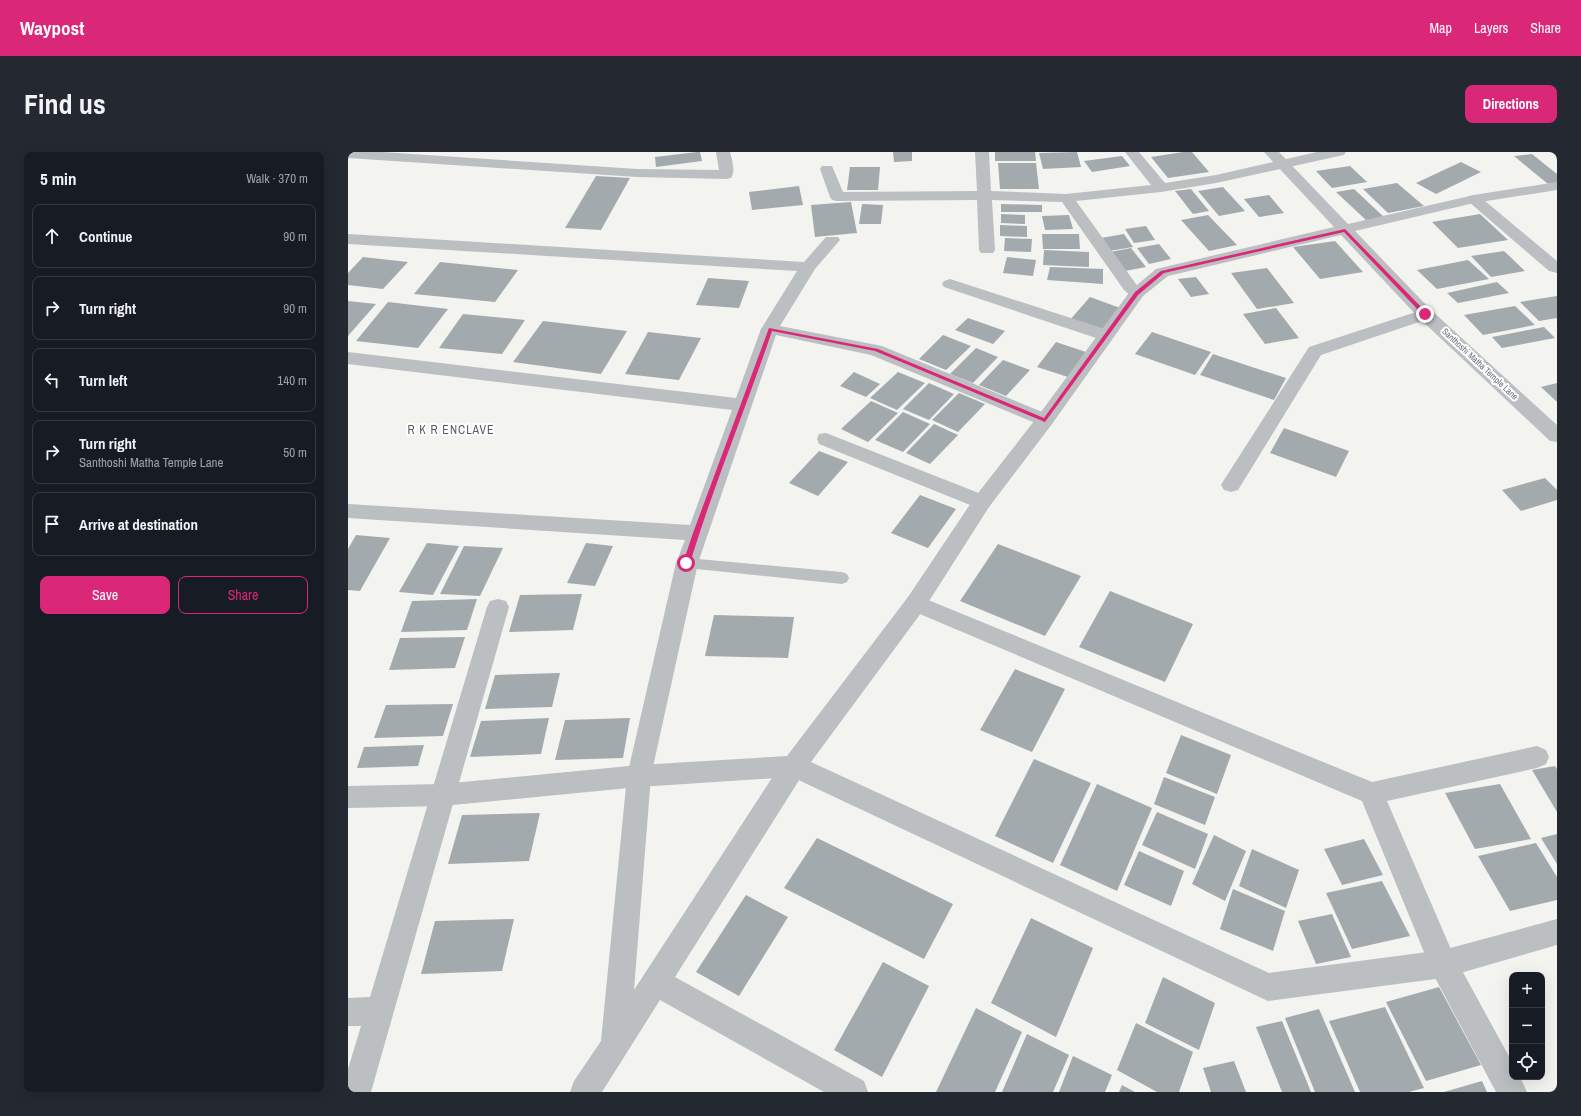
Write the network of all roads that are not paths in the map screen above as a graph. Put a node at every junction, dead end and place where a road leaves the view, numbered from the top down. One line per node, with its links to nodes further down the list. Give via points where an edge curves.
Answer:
1 (723, 152): 5 (street, via 726,175 638,173)
2 (982, 152): 10 (street)
3 (1132, 152): 9 (street)
4 (1339, 152): 6 (street)
5 (348, 154)
6 (1277, 157): 9 (street, via 1216,179); 13 (street, Santhoshi Matha Temple Lane)
7 (827, 169): 10 (street, via 837,197)
8 (1557, 186): 12 (street)
9 (1160, 188): 11 (street)
10 (985, 195): 11 (street); 16 (street)
11 (1066, 198): 20 (street)
12 (1474, 199): 13 (street); 18 (street)
13 (1345, 231): 20 (street, via 1162,272); 21 (street, Santhoshi Matha Temple Lane)
14 (348, 239): 17 (street)
15 (832, 240): 17 (street)
16 (987, 250)
17 (808, 267): 22 (street)
18 (1556, 269)
19 (950, 284): 23 (street)
20 (1137, 294): 23 (street)
21 (1425, 314): 27 (street, Santhoshi Matha Temple Lane); 29 (street, via 1315,351)
22 (770, 329): 25 (street); 26 (street, via 876,350)
23 (1105, 335): 26 (street)
24 (348, 358): 25 (street)
25 (744, 405): 32 (street)
26 (1045, 420): 30 (street)
27 (1557, 436)
28 (826, 439): 30 (street)
29 (1231, 485)
30 (982, 502): 35 (street)
31 (348, 511): 32 (street)
32 (696, 533): 33 (street)
33 (686, 563): 34 (lane); 39 (street)
34 (842, 578)
35 (916, 603): 38 (street); 40 (street)
36 (498, 607): 41 (street)
37 (1537, 757): 40 (street)
38 (794, 766): 39 (street); 44 (street, via 1268,987); 45 (street)
39 (639, 776): 41 (street); 48 (street)
40 (1371, 793): 44 (street)
41 (442, 795): 42 (street); 47 (street)
42 (348, 798)
43 (1557, 932): 44 (street)
44 (1443, 964): 52 (street)
45 (655, 981): 48 (street); 51 (street)
46 (348, 1012): 47 (street)
47 (379, 1012): 49 (street)
48 (615, 1046): 50 (street)
49 (356, 1092)
50 (585, 1092)
51 (853, 1092)
52 (1512, 1092)

